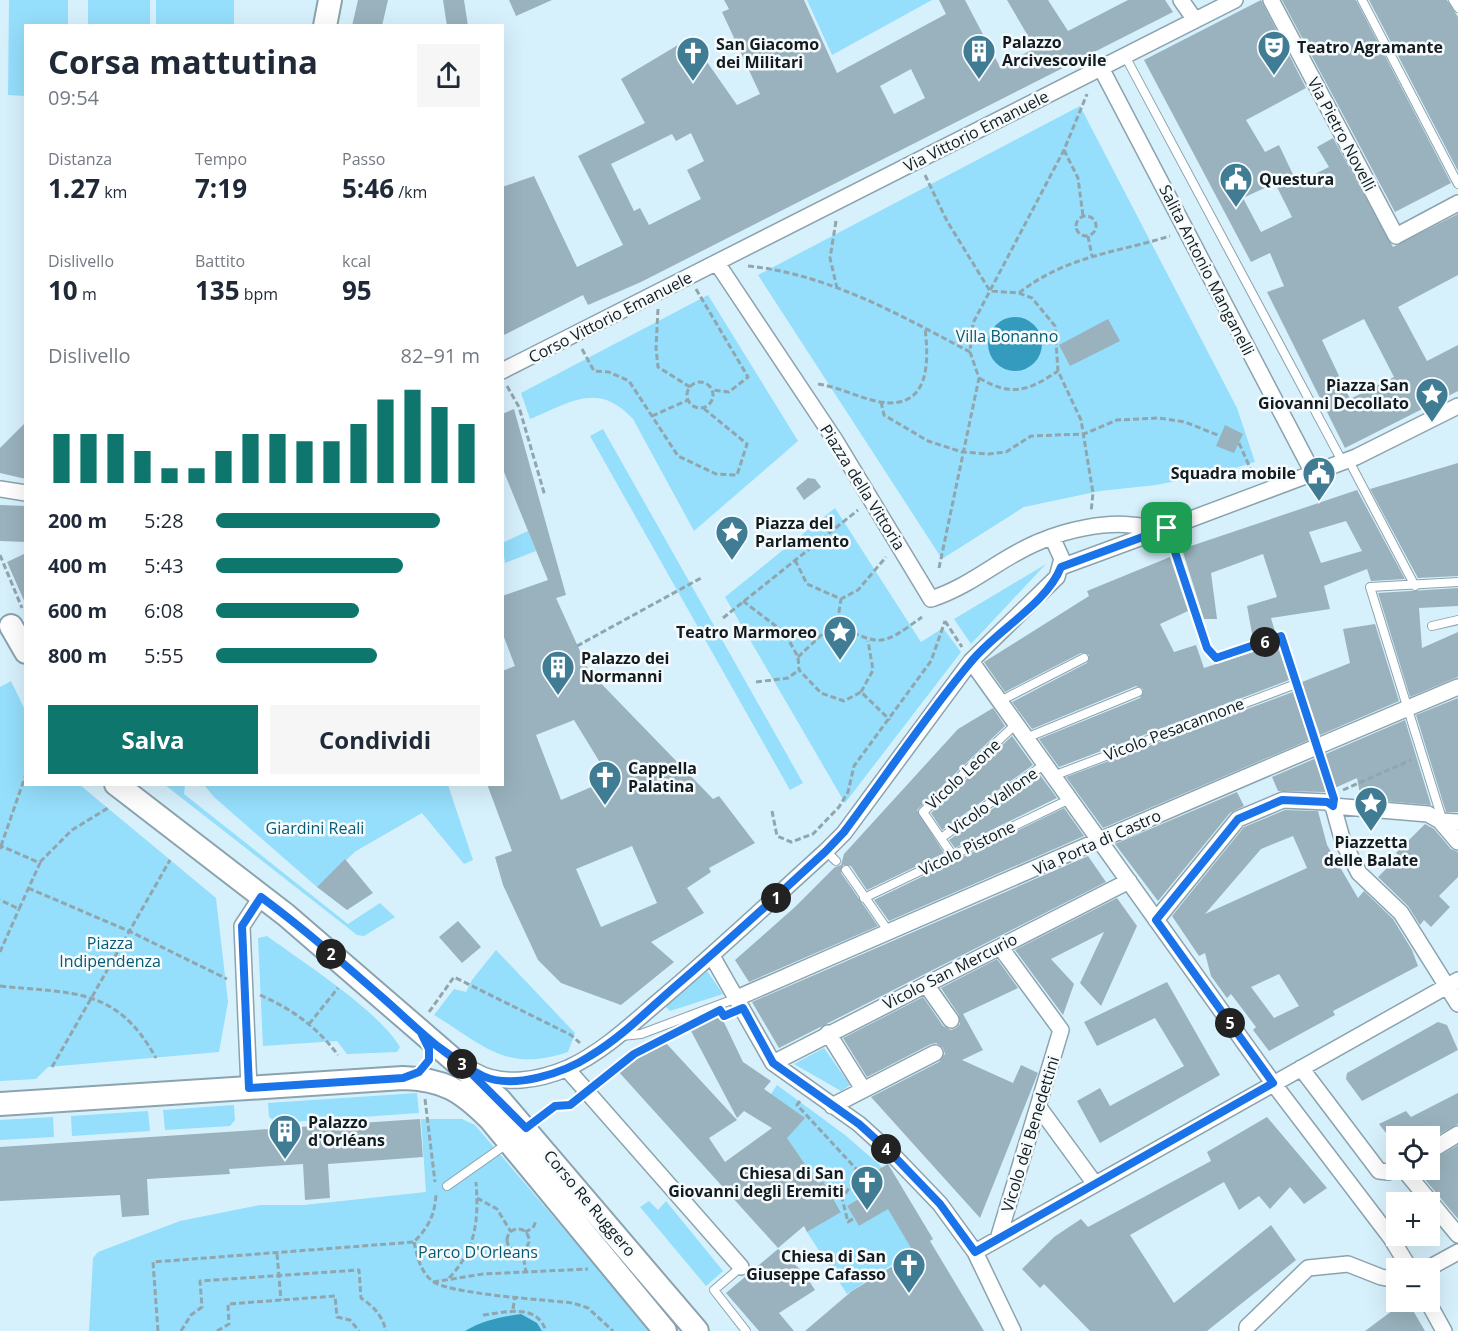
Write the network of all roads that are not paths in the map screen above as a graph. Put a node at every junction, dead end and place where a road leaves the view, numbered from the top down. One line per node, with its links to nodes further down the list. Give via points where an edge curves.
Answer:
1 (330, 0): 9 (main road)
2 (1181, 0): 8 (street)
3 (1235, 0): 8 (street, Via Vittorio Emanuele)
4 (1271, 0): 13 (street, Via Pietro Novelli, via 1396,236)
5 (1362, 0): 12 (lane)
6 (1453, 0): 7 (lane)
7 (1458, 8)
8 (1195, 20): 10 (street, Via Vittorio Emanuele)
9 (325, 24)
10 (1125, 56): 11 (street, Via Vittorio Emanuele); 17 (lane)
11 (1101, 68): 14 (street, Via Vittorio Emanuele); 18 (street, Salita Antonio Manganelli)
12 (1458, 184)
13 (1458, 203)
14 (717, 262): 15 (street, Corso Vittorio Emanuele); 22 (street, Piazza della Vittoria, via 932,599 957,591)
15 (504, 370)
16 (1458, 406): 17 (street)
17 (1348, 459): 18 (street); 25 (lane)
18 (1313, 473): 21 (street)
19 (0, 489): 20 (street)
20 (24, 493)
21 (1167, 528): 22 (street, via 1090,528); 23 (street); 32 (lane, via 1207,648 1216,658 1281,636)
22 (1052, 537): 23 (street, via 1062,559)
23 (1061, 567): 31 (street, via 1044,592)
24 (1458, 582): 25 (lane)
25 (1414, 586): 36 (lane, via 1370,587)
26 (1458, 620): 28 (lane)
27 (16, 623): 29 (main road)
28 (1432, 626)
29 (24, 646)
30 (1084, 658): 35 (lane)
31 (971, 661): 35 (street); 56 (street, via 844,832 831,856)
32 (1296, 684): 39 (lane); 40 (lane, Vicolo Pesacannone)
33 (1458, 687): 36 (street, Via Porta di Castro)
34 (1137, 692): 38 (lane)
35 (1000, 701): 37 (street)
36 (1408, 708): 39 (street, Via Porta di Castro); 44 (lane)
37 (1016, 724): 38 (street); 45 (lane, Vicolo Leone, via 923,812)
38 (1026, 738): 40 (street)
39 (1317, 746): 46 (street, Via Porta di Castro, via 1219,786)
40 (1049, 770): 42 (street); 45 (lane, Vicolo Vallone)
41 (119, 786): 51 (main road)
42 (1070, 799): 46 (street); 48 (lane, Vicolo Pistone)
43 (1333, 802): 44 (street, via 1428,814); 53 (street, via 1282,800 1238,819); 57 (street, via 1343,842 1359,873 1401,913)
44 (1447, 822): 47 (street)
45 (941, 838): 48 (lane, Vicolo Leone)
46 (1100, 842): 50 (street); 54 (street, Via Porta di Castro)
47 (1458, 842)
48 (953, 856): 52 (lane, Vicolo Pistone)
49 (846, 870): 52 (lane)
50 (1129, 881): 53 (street); 55 (street, Vicolo San Mercurio)
51 (261, 897): 62 (main road); 72 (street, via 242,926)
52 (864, 898): 54 (lane)
53 (1156, 920): 71 (street)
54 (889, 933): 59 (street, Via Porta di Castro)
55 (1001, 948): 58 (street, Vicolo San Mercurio); 76 (street, Vicolo dei Benedettini, via 1062,1030)
56 (712, 956): 59 (street); 64 (street)
57 (1453, 983): 60 (street); 68 (street)
58 (927, 986): 61 (street); 63 (street, Vicolo San Mercurio)
59 (737, 998): 64 (lane, via 641,1034); 66 (street)
60 (1458, 1004)
61 (951, 1020)
62 (418, 1030): 67 (main road, Corso Re Ruggero); 70 (main road, via 429,1049 429,1060)
63 (828, 1033): 66 (street, Vicolo San Mercurio); 73 (street)
64 (618, 1036): 69 (street)
65 (935, 1053): 73 (street)
66 (779, 1060): 75 (street, via 808,1090)
67 (461, 1063): 69 (street, via 485,1077 506,1080 533,1080); 78 (main road, Corso Re Ruggero)
68 (1301, 1068): 71 (street); 80 (street, via 1379,1171)
69 (567, 1069): 90 (street)
70 (413, 1078): 72 (main road); 78 (main road, Corso Re Ruggero, via 455,1089 490,1119)
71 (1273, 1083): 82 (street); 88 (street)
72 (249, 1088): 74 (main road)
73 (863, 1089): 75 (street)
74 (1, 1104)
75 (832, 1106): 86 (street, via 891,1153 940,1204)
76 (1038, 1106): 82 (street); 85 (street, Vicolo dei Benedettini)
77 (1458, 1134): 79 (street)
78 (518, 1135): 83 (lane); 93 (main road, Corso Re Ruggero, via 608,1262); 94 (main road, Corso Re Ruggero)
79 (1440, 1145)
80 (1386, 1172)
81 (1412, 1180): 84 (street)
82 (1095, 1184): 85 (street)
83 (447, 1186)
84 (1458, 1235)
85 (998, 1239): 86 (street)
86 (975, 1252): 96 (street)
87 (1458, 1252): 89 (street)
88 (1403, 1258)
89 (1440, 1262)
90 (741, 1268): 95 (lane, via 714,1290)
91 (1386, 1278): 97 (street, via 1348,1264 1308,1268)
92 (1434, 1312): 98 (street)
93 (665, 1331)
94 (697, 1331)
95 (746, 1331)
96 (1013, 1331)
97 (1247, 1331)
98 (1444, 1331)

